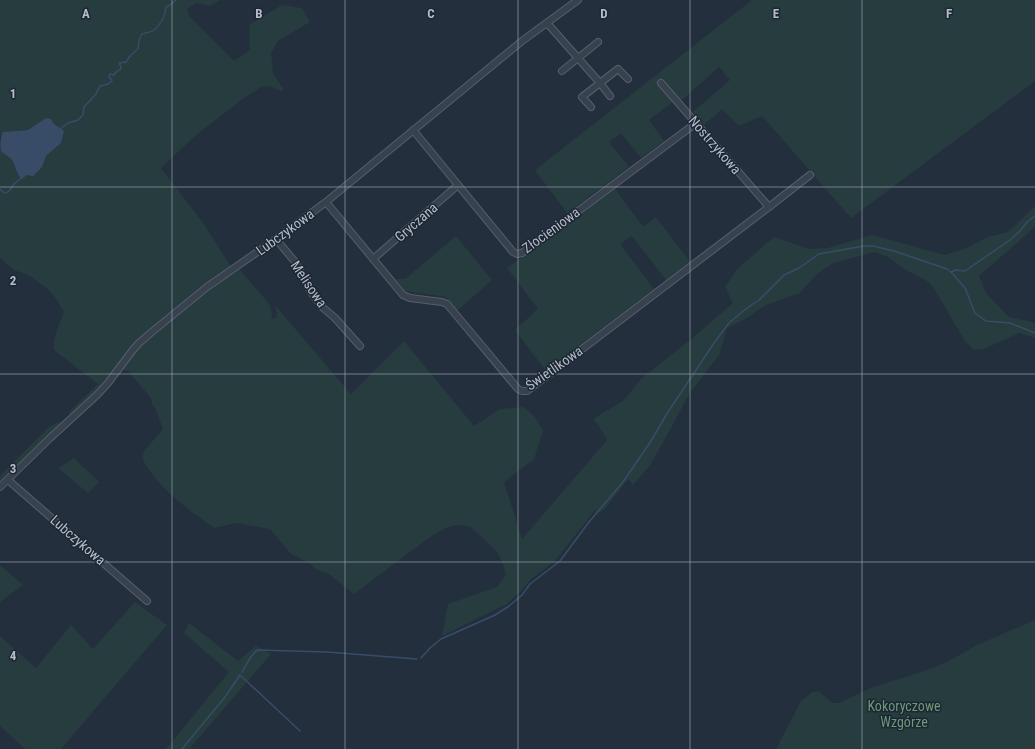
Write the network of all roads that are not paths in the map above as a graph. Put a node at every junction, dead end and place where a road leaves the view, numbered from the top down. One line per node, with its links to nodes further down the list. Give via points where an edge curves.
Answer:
1 (578, 0): 2 (street, Lubczykowa)
2 (547, 23): 4 (street); 12 (street, Lubczykowa)
3 (598, 42): 4 (street)
4 (578, 58): 5 (street); 7 (street)
5 (562, 71)
6 (628, 79): 7 (street, via 618,69)
7 (600, 83): 9 (street); 10 (street, via 582,97)
8 (661, 83): 11 (street, Nostrzykowa)
9 (610, 96)
10 (591, 107)
11 (696, 123): 14 (street, Złocieniowa, via 517,254); 16 (street, Nostrzykowa)
12 (413, 130): 14 (street, Złocieniowa); 15 (street, Lubczykowa)
13 (810, 175): 16 (street, Świetlikowa)
14 (458, 185): 18 (street, Gryczana)
15 (326, 202): 17 (street, Lubczykowa); 18 (street, Świetlikowa)
16 (769, 207): 18 (street, Świetlikowa, via 527,391 518,389 447,304 403,295)
17 (276, 239): 19 (street, Melisowa, via 296,263 321,306); 20 (street, Lubczykowa, via 206,288 139,343 97,395)
18 (373, 259)
19 (360, 346)
20 (8, 480): 21 (street, Lubczykowa); 22 (street, Lubczykowa)
21 (0, 487)
22 (147, 601)

